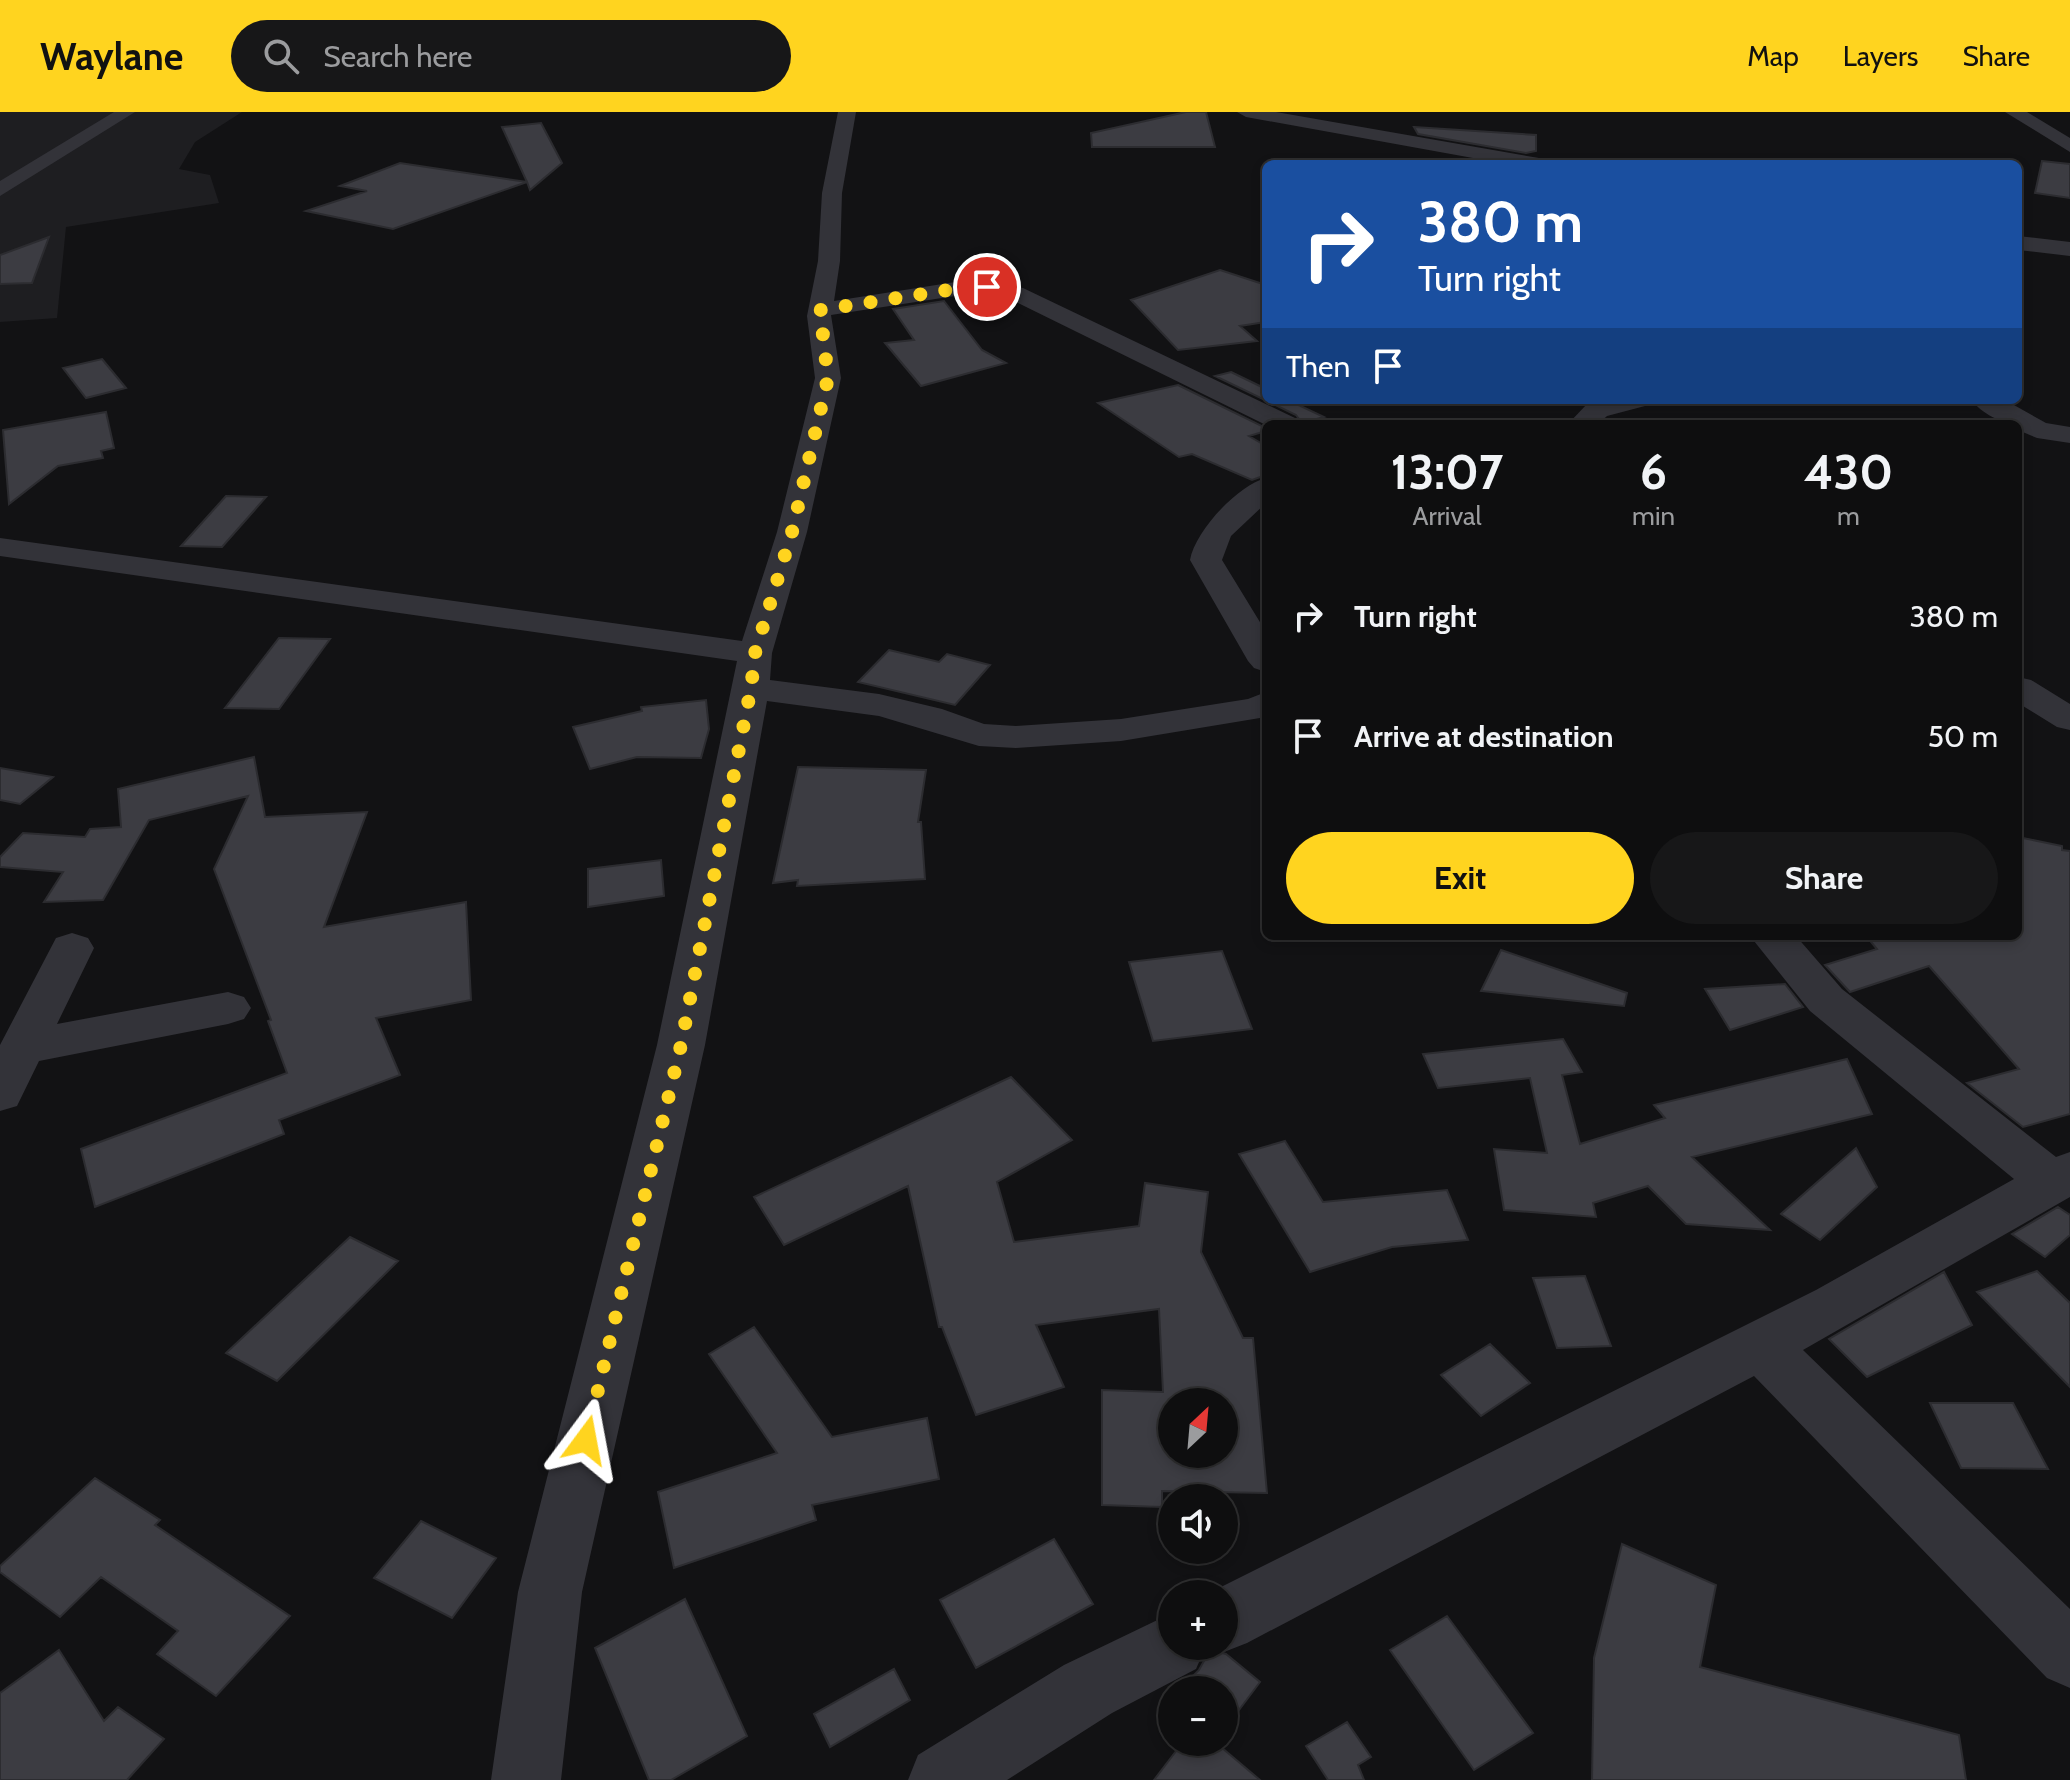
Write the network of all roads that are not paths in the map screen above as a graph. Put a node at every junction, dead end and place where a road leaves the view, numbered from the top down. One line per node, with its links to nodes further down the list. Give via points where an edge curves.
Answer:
1 (126, 112): 7 (street)
2 (847, 112): 10 (street)
3 (1246, 112): 6 (street)
4 (2014, 112): 5 (street)
5 (2070, 146)
6 (1516, 160)
7 (0, 190)
8 (2022, 243): 9 (street)
9 (2070, 249)
10 (820, 310): 13 (street, via 968,287 1015,293); 21 (street, via 828,378)
11 (1620, 404): 14 (street, via 1597,410)
12 (1992, 404): 15 (street)
13 (1277, 420)
14 (1586, 420)
15 (2020, 420)
16 (2022, 421): 17 (street, via 2056,436)
17 (2070, 435)
18 (1262, 491): 20 (street, via 1215,536 1206,560)
19 (0, 547): 21 (street)
20 (1262, 654)
21 (753, 671): 23 (street, via 979,735 1121,730); 35 (street, via 681,1045 550,1592)
22 (2022, 690): 24 (street)
23 (1262, 706)
24 (2070, 719)
25 (1775, 940): 30 (street, via 1826,1000)
26 (72, 948): 28 (street)
27 (228, 1008): 28 (street)
28 (22, 1048): 29 (street)
29 (0, 1093)
30 (2061, 1177): 31 (street, via 1836,1306)
31 (1759, 1344): 32 (street); 34 (street)
32 (1238, 1613)
33 (1158, 1654): 36 (street, via 1088,1689)
34 (2070, 1655)
35 (526, 1780)
36 (943, 1780)

